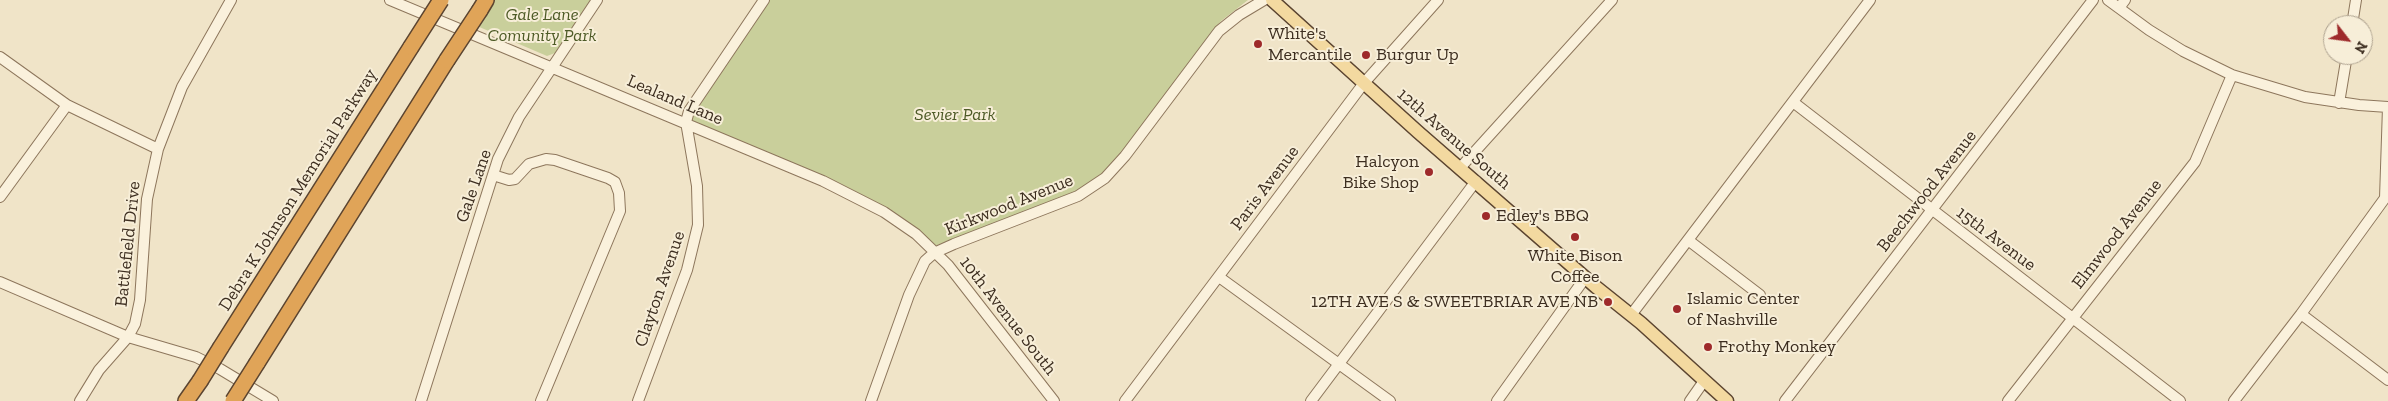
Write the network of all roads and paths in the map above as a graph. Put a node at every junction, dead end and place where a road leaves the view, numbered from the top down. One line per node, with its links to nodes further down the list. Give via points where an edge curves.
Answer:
1 (231, 0): 27 (street, Battlefield Drive, via 182,87)
2 (390, 0): 19 (street, Lealand Lane)
3 (441, 0): 47 (highway, Debra K Johnson Memorial Parkway, bridge)
4 (597, 0): 19 (street, Gale Lane)
5 (764, 0): 26 (street, via 689,111)
6 (1264, 0): 34 (street, Kirkwood Avenue, via 1219,31 1125,156 1095,185 1062,204)
7 (1272, 0): 21 (main road, 12th Avenue South)
8 (1438, 0): 21 (street, Paris Avenue)
9 (1612, 0): 28 (street)
10 (1870, 0): 22 (street)
11 (2093, 0): 32 (street, Beechwood Avenue)
12 (2108, 0): 14 (street)
13 (2356, 0): 16 (street)
14 (2122, 4): 20 (street, via 2183,51)
15 (483, 5): 48 (highway, bridge)
16 (2354, 15)
17 (0, 57): 24 (street)
18 (2345, 65): 23 (street)
19 (551, 66): 26 (street, Lealand Lane); 29 (street, Gale Lane, via 519,117)
20 (2232, 75): 23 (street, via 2305,97); 41 (street, Elmwood Avenue, via 2195,162)
21 (1364, 83): 28 (main road, 12th Avenue South); 35 (street, Paris Avenue)
22 (1793, 102): 32 (street, 15th Avenue); 33 (street)
23 (2339, 103): 25 (street)
24 (67, 105): 27 (street); 31 (street)
25 (2388, 107): 39 (street, via 2385,198)
26 (686, 122): 34 (street, Lealand Lane, via 867,202 901,223); 52 (street, Clayton Avenue, via 697,186 698,225 687,270)
27 (158, 149): 42 (street, Battlefield Drive, via 145,212 139,307)
28 (1460, 168): 30 (main road, 12th Avenue South)
29 (493, 175): 50 (street, Gale Lane); 51 (street, via 515,179 529,164 546,159 566,162 615,182 619,193 620,211)
30 (1476, 181): 36 (main road, 12th Avenue South); 43 (street)
31 (0, 197)
32 (1932, 210): 41 (street, 15th Avenue); 61 (street, Beechwood Avenue)
33 (1688, 240): 38 (street); 40 (street)
34 (934, 253): 53 (street, Kirkwood Avenue, via 918,272); 54 (street, 10th Avenue South, via 948,264)
35 (1219, 277): 43 (street); 55 (street, Paris Avenue)
36 (1586, 278): 40 (main road, 12th Avenue South); 58 (street)
37 (0, 282): 42 (street)
38 (1760, 295)
39 (2300, 314): 44 (street); 64 (street)
40 (1631, 315): 45 (main road, 12th Avenue South)
41 (2072, 317): 62 (street, Elmwood Avenue); 63 (street, 15th Avenue)
42 (128, 337): 46 (street, Battlefield Drive, via 103,364); 49 (street, via 203,360)
43 (1339, 363): 56 (street); 57 (street)
44 (2388, 380)
45 (1704, 381): 59 (street); 60 (main road, 12th Avenue South)
46 (80, 401)
47 (186, 401)
48 (233, 401)
49 (273, 401)
50 (421, 401)
51 (541, 401)
52 (638, 401)
53 (871, 401)
54 (1054, 401)
55 (1125, 401)
56 (1311, 401)
57 (1390, 401)
58 (1497, 401)
59 (1690, 401)
60 (1727, 401)
61 (1785, 401)
62 (2008, 401)
63 (2180, 401)
64 (2234, 401)

